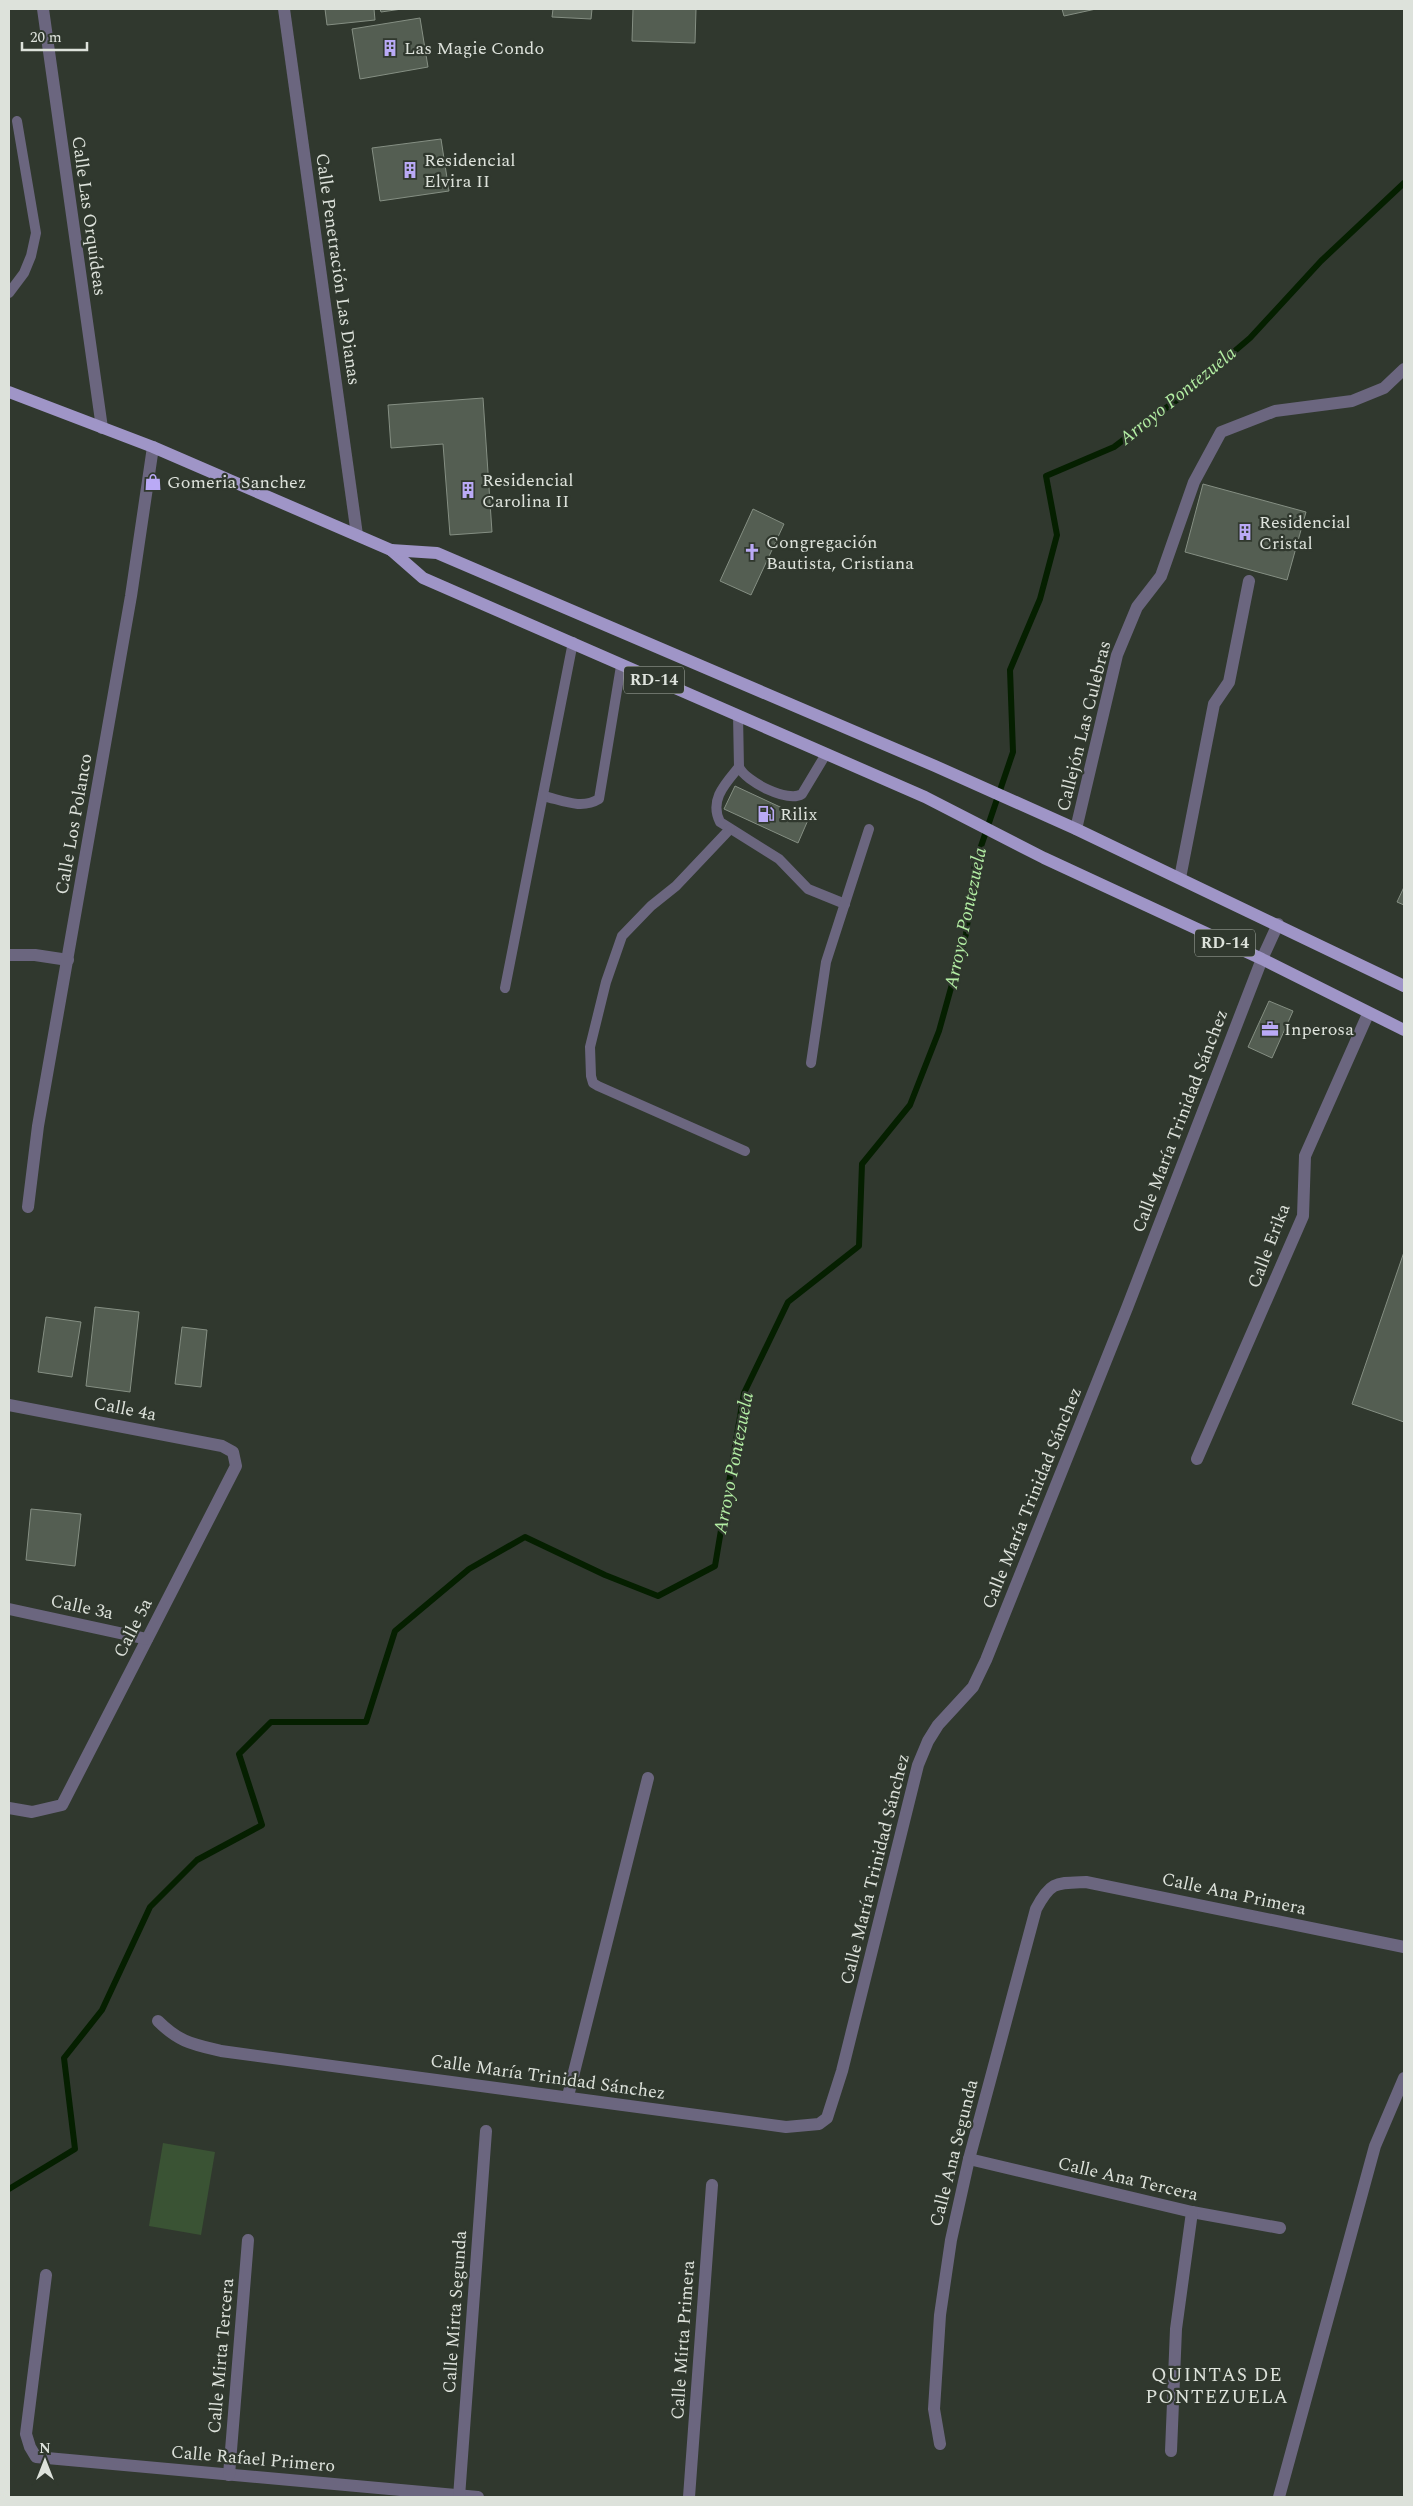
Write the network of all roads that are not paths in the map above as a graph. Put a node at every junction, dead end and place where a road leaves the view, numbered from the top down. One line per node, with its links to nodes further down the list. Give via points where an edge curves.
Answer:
1 (43, 9): 7 (street, Calle Las Orquídeas)
2 (284, 9): 9 (street, Calle Penetración Las Dianas)
3 (17, 121): 4 (lane, via 36,233 24,272)
4 (9, 293)
5 (1404, 369): 20 (street, Callejón Las Culebras, via 1384,388 1352,402 1275,411 1221,432 1194,482 1161,576 1137,607 1117,655)
6 (9, 392): 7 (main road, RD-14)
7 (102, 428): 8 (main road, RD-14)
8 (153, 447): 9 (main road, RD-14); 26 (street, Calle Los Polanco, via 131,596)
9 (357, 535): 10 (main road, RD-14)
10 (392, 550): 12 (main road, RD-14, via 423,578); 20 (main road, RD-14, via 437,553)
11 (1249, 581): 21 (street, via 1229,682 1214,704)
12 (573, 642): 13 (main road, RD-14); 17 (lane)
13 (621, 666): 14 (main road, RD-14); 17 (lane, via 598,799 589,805 578,805)
14 (738, 715): 15 (main road, RD-14); 16 (lane)
15 (826, 754): 16 (lane, via 805,791 794,798 749,780); 25 (main road, RD-14, via 925,797 1044,858)
16 (739, 767): 18 (lane, via 716,800 717,816)
17 (543, 796): 28 (lane)
18 (730, 829): 22 (lane, via 779,860 808,888); 32 (lane, via 622,936 606,982 590,1046 591,1076 598,1086)
19 (869, 829): 22 (lane)
20 (1076, 829): 21 (main road, RD-14)
21 (1180, 878): 23 (main road, RD-14)
22 (845, 904): 31 (lane, via 826,962)
23 (1278, 924): 25 (street, Calle María Trinidad Sánchez); 27 (main road, RD-14)
24 (9, 954): 26 (street)
25 (1262, 959): 29 (main road, RD-14); 45 (street, Calle María Trinidad Sánchez, via 986,1660 973,1687 928,1740 918,1765 842,2071 827,2118 819,2124 786,2127)
26 (68, 960): 33 (street, Calle Los Polanco, via 38,1126)
27 (1404, 986)
28 (505, 988)
29 (1368, 1014): 30 (main road, RD-14); 36 (street, Calle Erika, via 1305,1156 1303,1216)
30 (1404, 1030)
31 (811, 1063)
32 (745, 1151)
33 (28, 1207)
34 (9, 1405): 35 (street, Calle 4a, via 222,1446)
35 (233, 1452): 38 (street, Calle 5a, via 236,1466)
36 (1197, 1460)
37 (9, 1609): 38 (street, Calle 3a)
38 (147, 1639): 40 (street, Calle 5a, via 62,1805 32,1812)
39 (648, 1778): 45 (street)
40 (9, 1808)
41 (1057, 1883): 42 (street, Calle Ana Primera, via 1086,1882); 47 (street, Calle Ana Segunda, via 1044,1894 1036,1909)
42 (1404, 1947)
43 (158, 2021): 45 (street, Calle María Trinidad Sánchez, via 173,2036 221,2051)
44 (1404, 2078): 59 (street, via 1375,2146)
45 (568, 2096)
46 (486, 2131): 56 (street, Calle Mirta Segunda)
47 (969, 2159): 49 (street, Calle Ana Tercera); 53 (street, Calle Ana Segunda, via 951,2240 940,2316 934,2409)
48 (712, 2186): 58 (street, Calle Mirta Primera)
49 (1192, 2212): 50 (street, Calle Ana Tercera); 54 (street, via 1176,2329)
50 (1280, 2228)
51 (248, 2240): 55 (street, Calle Mirta Tercera)
52 (46, 2275): 55 (street, Calle Rafael Primero, via 26,2434 36,2457)
53 (940, 2444)
54 (1171, 2451)
55 (228, 2474): 56 (street, Calle Rafael Primero)
56 (459, 2496): 57 (street, Calle Rafael Primero)
57 (478, 2497)
58 (689, 2497)
59 (1280, 2497)

